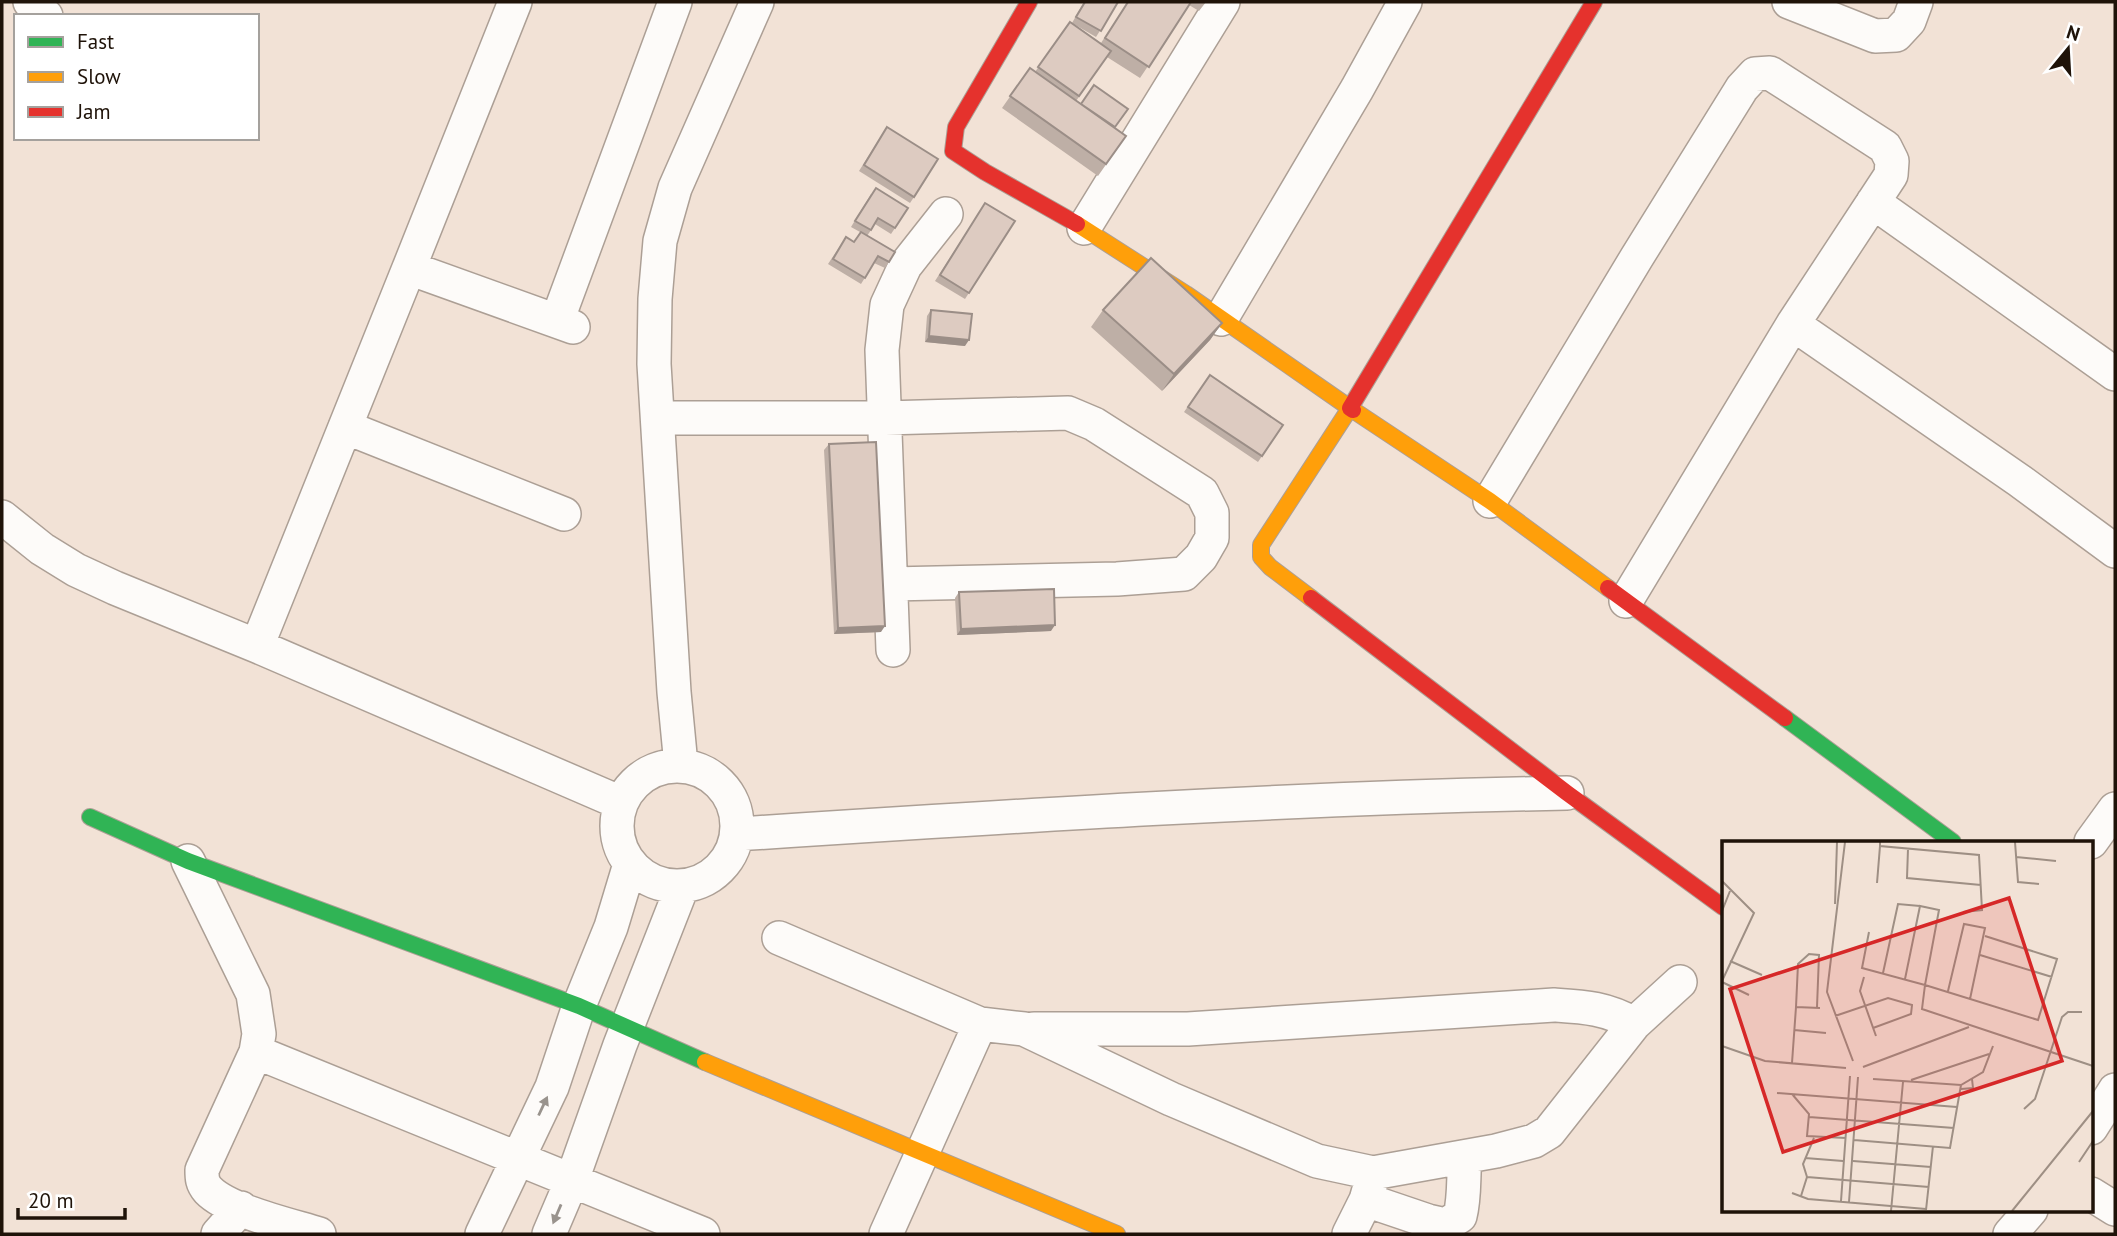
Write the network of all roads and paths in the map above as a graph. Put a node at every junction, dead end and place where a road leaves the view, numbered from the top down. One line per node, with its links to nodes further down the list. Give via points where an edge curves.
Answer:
1 (30, 2): 11 (street)
2 (515, 2): 15 (street)
3 (675, 2): 15 (street, via 565,324)
4 (757, 2): 20 (street, via 675,188 660,241 654,351)
5 (1030, 2): 14 (street, via 956,127 953,151 978,170)
6 (1223, 2): 14 (street)
7 (1405, 2): 16 (street)
8 (1594, 2): 19 (street)
9 (1788, 2): 10 (street, via 1875,36 1896,35 1909,21)
10 (1916, 2)
11 (44, 14)
12 (1873, 202): 17 (street); 18 (street); 23 (street, via 1891,175 1892,161 1885,147 1770,74 1755,74 1651,234)
13 (946, 214): 21 (street, via 905,266 887,305 882,350)
14 (1084, 229): 16 (street)
15 (409, 268): 22 (street)
16 (1221, 319): 19 (street)
17 (1793, 324): 26 (street); 28 (street)
18 (2115, 373)
19 (1350, 408): 23 (street); 32 (street, via 1261,545 1261,556)
20 (659, 418): 21 (street); 31 (street)
21 (885, 418): 27 (street); 27 (street, via 1068,413 1179,476 1202,493 1212,513 1212,538 1184,574)
22 (345, 427): 24 (street); 29 (street)
23 (1490, 501): 28 (street)
24 (564, 514)
25 (2, 517): 29 (street, via 76,570)
26 (2115, 551)
27 (891, 584): 30 (street)
28 (1626, 601): 37 (street)
29 (257, 646): 33 (street)
30 (893, 650)
31 (681, 765): 33 (street, via 639,778); 36 (street, via 712,776 724,788 735,810)
32 (1567, 793): 36 (street, via 1144,807); 42 (street)
33 (621, 803): 40 (street, via 617,835)
34 (2115, 810): 38 (street)
35 (90, 817): 39 (street)
36 (738, 834): 41 (street, via 734,850 713,876)
37 (1952, 841)
38 (2092, 841)
39 (188, 861): 45 (street); 50 (street, via 253,994 259,1034)
40 (630, 864): 41 (street, via 663,885); 45 (street)
41 (682, 887): 48 (street)
42 (1722, 906)
43 (779, 938): 46 (street)
44 (1680, 982): 47 (street)
45 (579, 1006): 48 (street); 55 (street, one-way to 45, via 552,1087)
46 (980, 1024): 49 (street); 53 (street)
47 (1634, 1024): 49 (street, via 1595,1008 1554,1005 1188,1029); 54 (street, via 1549,1132 1519,1145)
48 (627, 1029): 53 (street); 56 (street)
49 (1024, 1029): 57 (street)
50 (256, 1052): 55 (street); 59 (street, via 202,1170 202,1182 209,1191)
51 (2115, 1090): 52 (street)
52 (2092, 1127)
53 (923, 1152): 67 (street); 68 (street)
54 (1465, 1157): 57 (street); 57 (street, via 1464,1202 1460,1216 1446,1225 1427,1221)
55 (519, 1158): 56 (street); 64 (street)
56 (572, 1180): 65 (street, one-way to 65); 66 (street)
57 (1369, 1187): 69 (street)
58 (2092, 1195): 60 (street)
59 (241, 1208): 62 (street); 63 (street)
60 (2115, 1209)
61 (2029, 1212): 70 (street)
62 (218, 1234)
63 (319, 1234)
64 (482, 1234)
65 (549, 1234)
66 (703, 1234)
67 (886, 1234)
68 (1117, 1234)
69 (1349, 1234)
70 (2010, 1234)

